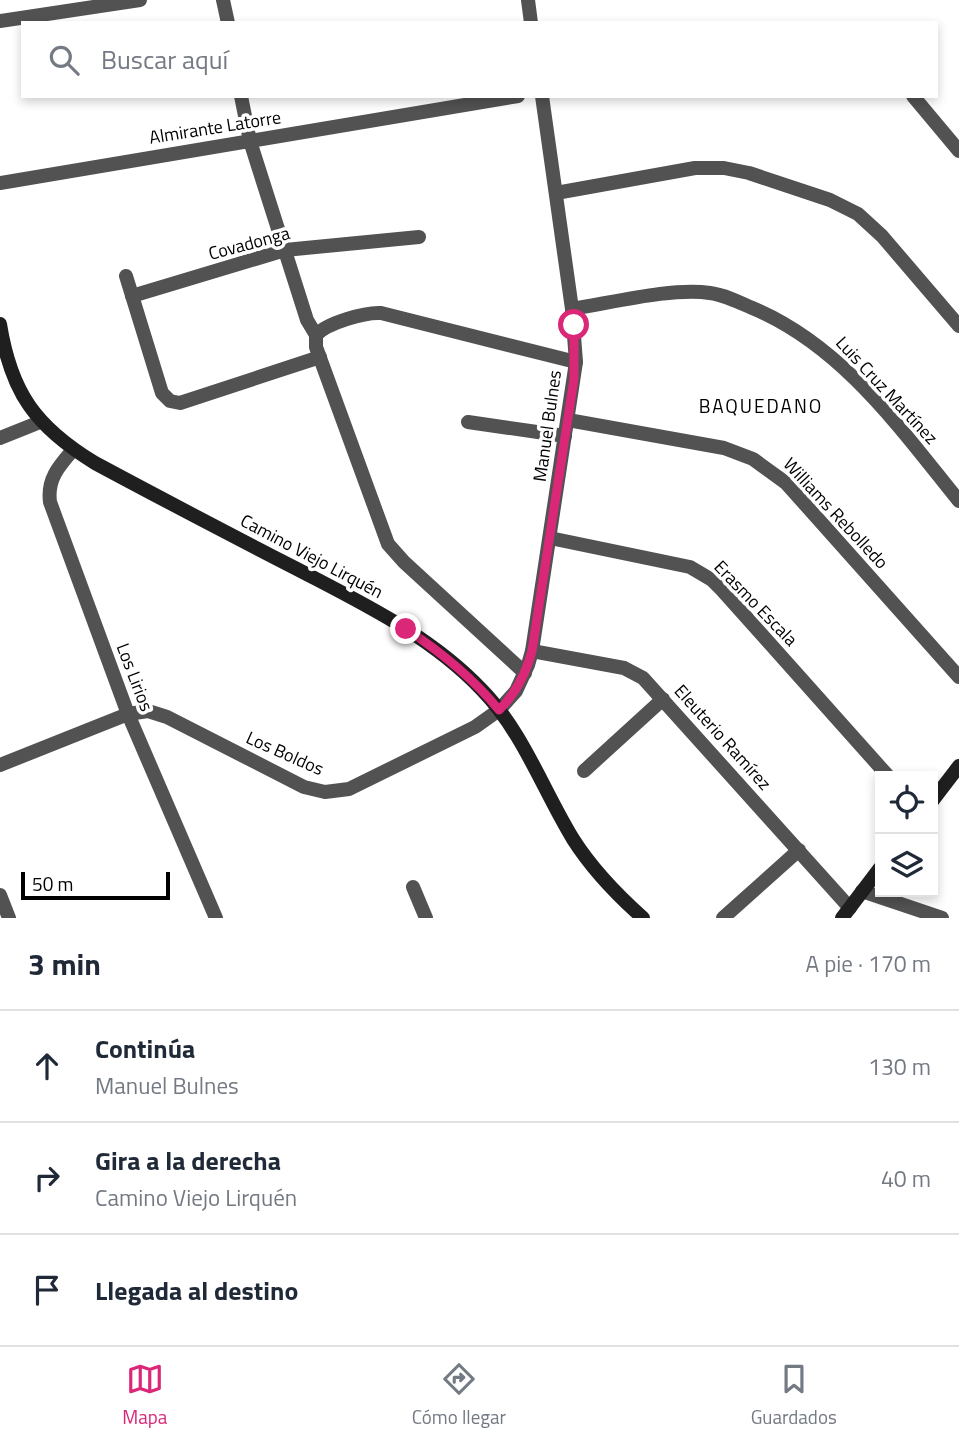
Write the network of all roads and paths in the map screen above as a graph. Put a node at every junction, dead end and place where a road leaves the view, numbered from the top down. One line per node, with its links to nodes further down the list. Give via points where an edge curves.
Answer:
1 (140, 0): 4 (street)
2 (223, 0): 5 (street)
3 (528, 0): 6 (street)
4 (0, 21)
5 (228, 21)
6 (531, 21)
7 (242, 98): 11 (street)
8 (506, 98): 11 (street, Almirante Latorre)
9 (542, 98): 14 (street, Manuel Bulnes)
10 (915, 98): 12 (street)
11 (250, 141): 13 (street, Almirante Latorre); 16 (street)
12 (959, 151)
13 (0, 183)
14 (556, 194): 19 (street, Manuel Bulnes); 21 (street, via 695,168 749,173 858,214)
15 (419, 237): 16 (street, Covadonga)
16 (285, 250): 18 (street, Covadonga); 22 (street)
17 (126, 276): 18 (street)
18 (132, 296): 23 (street, via 162,393 175,403)
19 (572, 309): 24 (street, Manuel Bulnes); 31 (street, Luis Cruz Martínez, via 697,292 734,300 784,322 825,350 864,388)
20 (0, 324): 26 (street, Camino Viejo Lirquén, via 14,381)
21 (959, 326)
22 (316, 335): 23 (street); 24 (street, via 367,313 381,313)
23 (320, 358): 34 (street, via 388,544)
24 (576, 362): 25 (street, Manuel Bulnes)
25 (568, 419): 28 (street, Manuel Bulnes); 35 (street, Williams Rebolledo, via 724,448 770,470)
26 (40, 422): 29 (street); 30 (street, Camino Viejo Lirquén)
27 (468, 422): 28 (street)
28 (565, 436): 32 (street, Manuel Bulnes)
29 (0, 438)
30 (73, 450): 37 (street, Camino Viejo Lirquén, via 396,624 451,661); 38 (street, Los Lirios, via 52,478 50,502)
31 (959, 500)
32 (550, 538): 33 (street, Manuel Bulnes); 42 (street, Erasmo Escala, via 701,572)
33 (532, 651): 34 (street, Manuel Bulnes); 36 (street, Eleuterio Ramírez, via 624,668 643,678)
34 (525, 673): 37 (street, Manuel Bulnes)
35 (959, 677)
36 (663, 699): 41 (street); 44 (street, Eleuterio Ramírez)
37 (499, 710): 38 (street, Los Boldos, via 454,738 337,792 304,787 158,712); 53 (street, Camino Viejo Lirquén, via 585,857)
38 (128, 715): 39 (street, Los Boldos); 51 (street, Los Lirios)
39 (0, 765)
40 (959, 766): 43 (street)
41 (584, 771)
42 (884, 771)
43 (938, 793)
44 (799, 850): 49 (street, Eleuterio Ramírez); 54 (street)
45 (875, 874): 47 (street)
46 (413, 887): 52 (street)
47 (862, 891): 49 (street); 55 (street)
48 (0, 895): 50 (street)
49 (846, 913)
50 (9, 918)
51 (216, 918)
52 (426, 918)
53 (643, 918)
54 (723, 918)
55 (942, 918)

